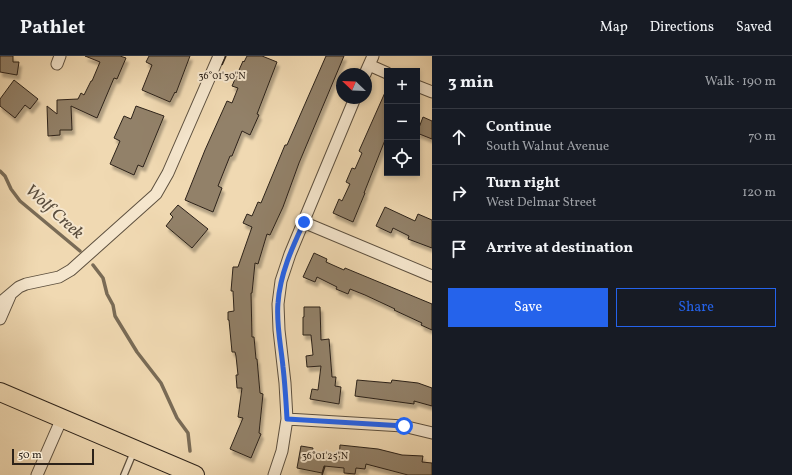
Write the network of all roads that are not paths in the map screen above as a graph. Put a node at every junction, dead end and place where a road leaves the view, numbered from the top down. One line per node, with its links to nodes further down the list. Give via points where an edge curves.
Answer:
1 (219, 56): 9 (street, via 168,173 156,194 71,270 59,277 26,284)
2 (369, 65): 3 (street)
3 (384, 72)
4 (420, 87): 5 (street)
5 (432, 92)
6 (353, 104): 7 (street)
7 (304, 222): 8 (street); 14 (street, via 281,281 278,304)
8 (432, 276)
9 (11, 292): 10 (street); 11 (street)
10 (0, 303)
11 (0, 319)
12 (0, 392): 13 (main road)
13 (62, 418): 16 (main road); 17 (street)
14 (287, 419): 15 (street, via 404,426); 20 (street, via 282,451)
15 (432, 433)
16 (134, 450): 18 (lane); 19 (main road)
17 (37, 475)
18 (124, 475)
19 (195, 475)
20 (274, 475)

